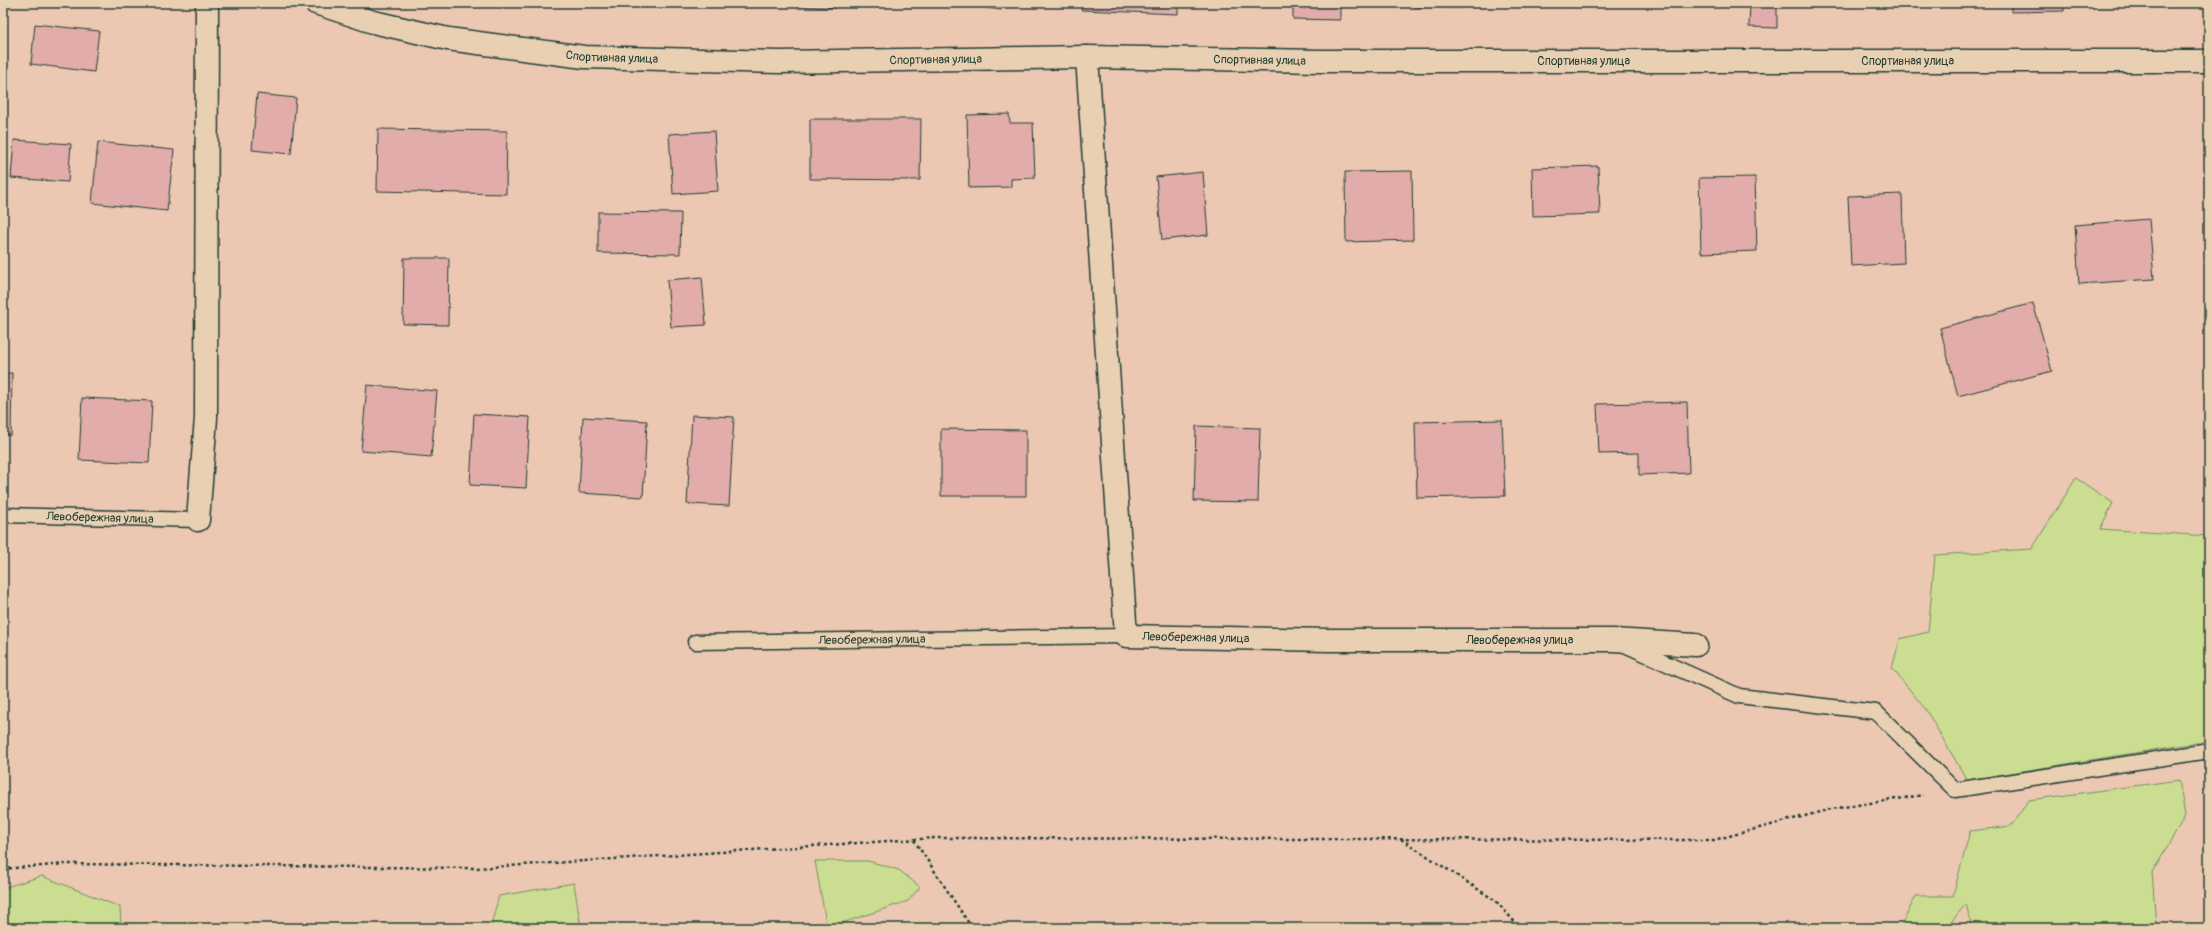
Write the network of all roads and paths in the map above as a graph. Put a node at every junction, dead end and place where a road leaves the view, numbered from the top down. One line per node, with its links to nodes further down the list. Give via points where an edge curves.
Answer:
1 (207, 3): 6 (street, via 206,418)
2 (316, 3): 3 (street, Спортивная улица, via 373,22 448,39 584,57 780,62)
3 (1087, 58): 4 (street, Спортивная улица, via 1320,61); 7 (street)
4 (2209, 61)
5 (3, 515): 6 (lane, Левобережная улица)
6 (198, 520)
7 (1126, 636): 8 (street, Левобережная улица, via 1330,640); 9 (lane, Левобережная улица)
8 (1613, 640): 10 (street, Левобережная улица); 12 (lane, via 1739,696 1876,712)
9 (696, 642)
10 (1696, 645)
11 (2209, 751): 12 (lane)
12 (1955, 790): 14 (path, via 1831,809 1714,840)
13 (914, 839): 14 (path); 15 (path, via 477,868 66,864); 16 (path)
14 (1401, 839): 17 (path, via 1496,901)
15 (3, 869)
16 (972, 928)
17 (1520, 928)

